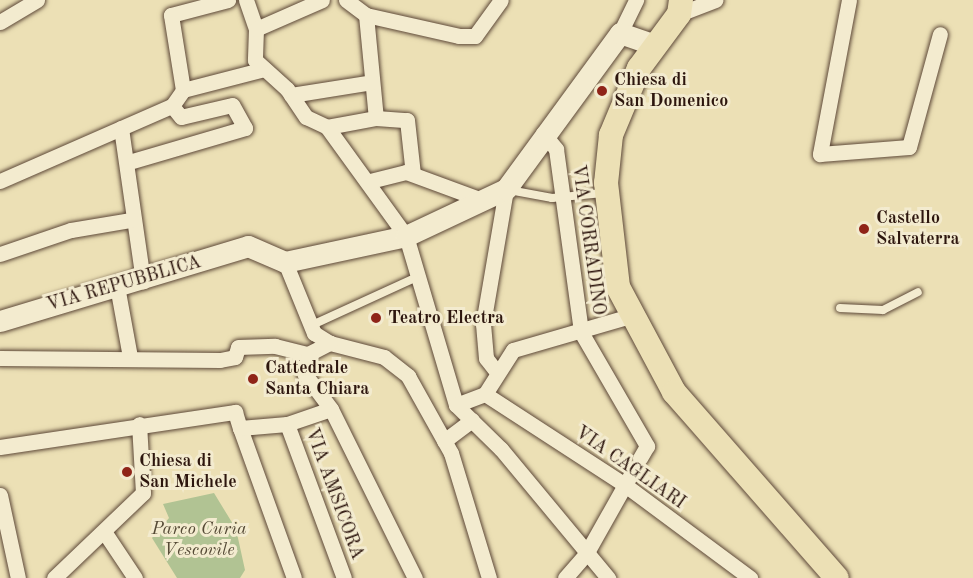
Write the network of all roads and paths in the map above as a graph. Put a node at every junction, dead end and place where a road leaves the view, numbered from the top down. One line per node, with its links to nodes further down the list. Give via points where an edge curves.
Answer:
1 (37, 0): 12 (street)
2 (228, 0): 19 (street, via 171,15)
3 (246, 0): 13 (street)
4 (322, 0): 13 (street)
5 (346, 0): 11 (street)
6 (501, 0): 11 (street, via 475,36)
7 (636, 0): 14 (street)
8 (715, 0): 10 (street)
9 (849, 0): 15 (street, via 820,154 909,147)
10 (680, 7): 16 (main road)
11 (366, 15): 18 (street)
12 (0, 22)
13 (256, 29): 17 (street, via 255,60)
14 (620, 33): 16 (main road); 25 (main road)
15 (940, 34)
16 (654, 45): 31 (main road, via 611,135)
17 (264, 69): 19 (street); 20 (street)
18 (372, 82): 20 (street); 22 (street)
19 (183, 90): 21 (street)
20 (291, 95): 23 (street, via 306,117)
21 (172, 106): 24 (street); 26 (street, via 181,117 232,105 245,128)
22 (376, 118): 23 (street); 27 (street, via 407,120)
23 (327, 127): 29 (street, via 356,172)
24 (121, 128): 26 (street); 28 (street)
25 (543, 134): 30 (main road); 32 (street, VIA CORRADINO, via 556,149)
26 (129, 162): 34 (street)
27 (413, 174): 29 (street); 33 (street)
28 (0, 181)
29 (370, 181): 35 (street)
30 (506, 189): 32 (lane, via 552,198); 33 (main road); 51 (street, via 483,324 486,358)
31 (608, 193): 32 (lane); 43 (main road, via 618,287)
32 (562, 195): 46 (street, VIA CORRADINO)
33 (473, 204): 35 (main road)
34 (131, 220): 36 (street, via 71,230); 39 (street)
35 (406, 236): 37 (main road); 38 (street)
36 (0, 254)
37 (285, 262): 39 (main road, VIA REPUBBLICA, via 248,246); 45 (street)
38 (417, 277): 45 (lane); 53 (street)
39 (143, 281): 40 (main road, VIA REPUBBLICA)
40 (117, 286): 44 (main road, VIA REPUBBLICA); 49 (street)
41 (918, 292): 42 (lane, via 883,310)
42 (840, 308)
43 (630, 316): 46 (street); 76 (main road, via 674,392)
44 (0, 321)
45 (312, 329): 47 (street)
46 (580, 332): 51 (street, via 513,350); 61 (street, VIA CORRADINO)
47 (330, 343): 48 (street); 60 (street, via 384,357 408,376)
48 (308, 354): 49 (street, via 275,346 238,346 235,357); 54 (street, via 304,373)
49 (135, 357): 50 (street)
50 (0, 358)
51 (496, 371): 52 (street)
52 (485, 394): 53 (street); 62 (street, VIA CAGLIARI)
53 (456, 405): 55 (street)
54 (330, 409): 57 (street); 71 (street)
55 (472, 420): 60 (street); 65 (street)
56 (142, 424): 58 (street, via 235,412); 59 (street); 64 (street, via 143,493)
57 (287, 424): 58 (street); 70 (street, VIA AMSICORA)
58 (240, 428): 69 (street)
59 (0, 447)
60 (448, 447): 72 (street)
61 (644, 452)
62 (628, 480): 65 (street); 75 (street, VIA CAGLIARI)
63 (0, 495): 66 (street)
64 (105, 533): 67 (street); 68 (street)
65 (586, 554): 73 (street); 74 (street)
66 (13, 576)
67 (54, 578)
68 (135, 578)
69 (294, 578)
70 (344, 578)
71 (416, 578)
72 (489, 578)
73 (566, 578)
74 (608, 578)
75 (750, 578)
76 (837, 578)

